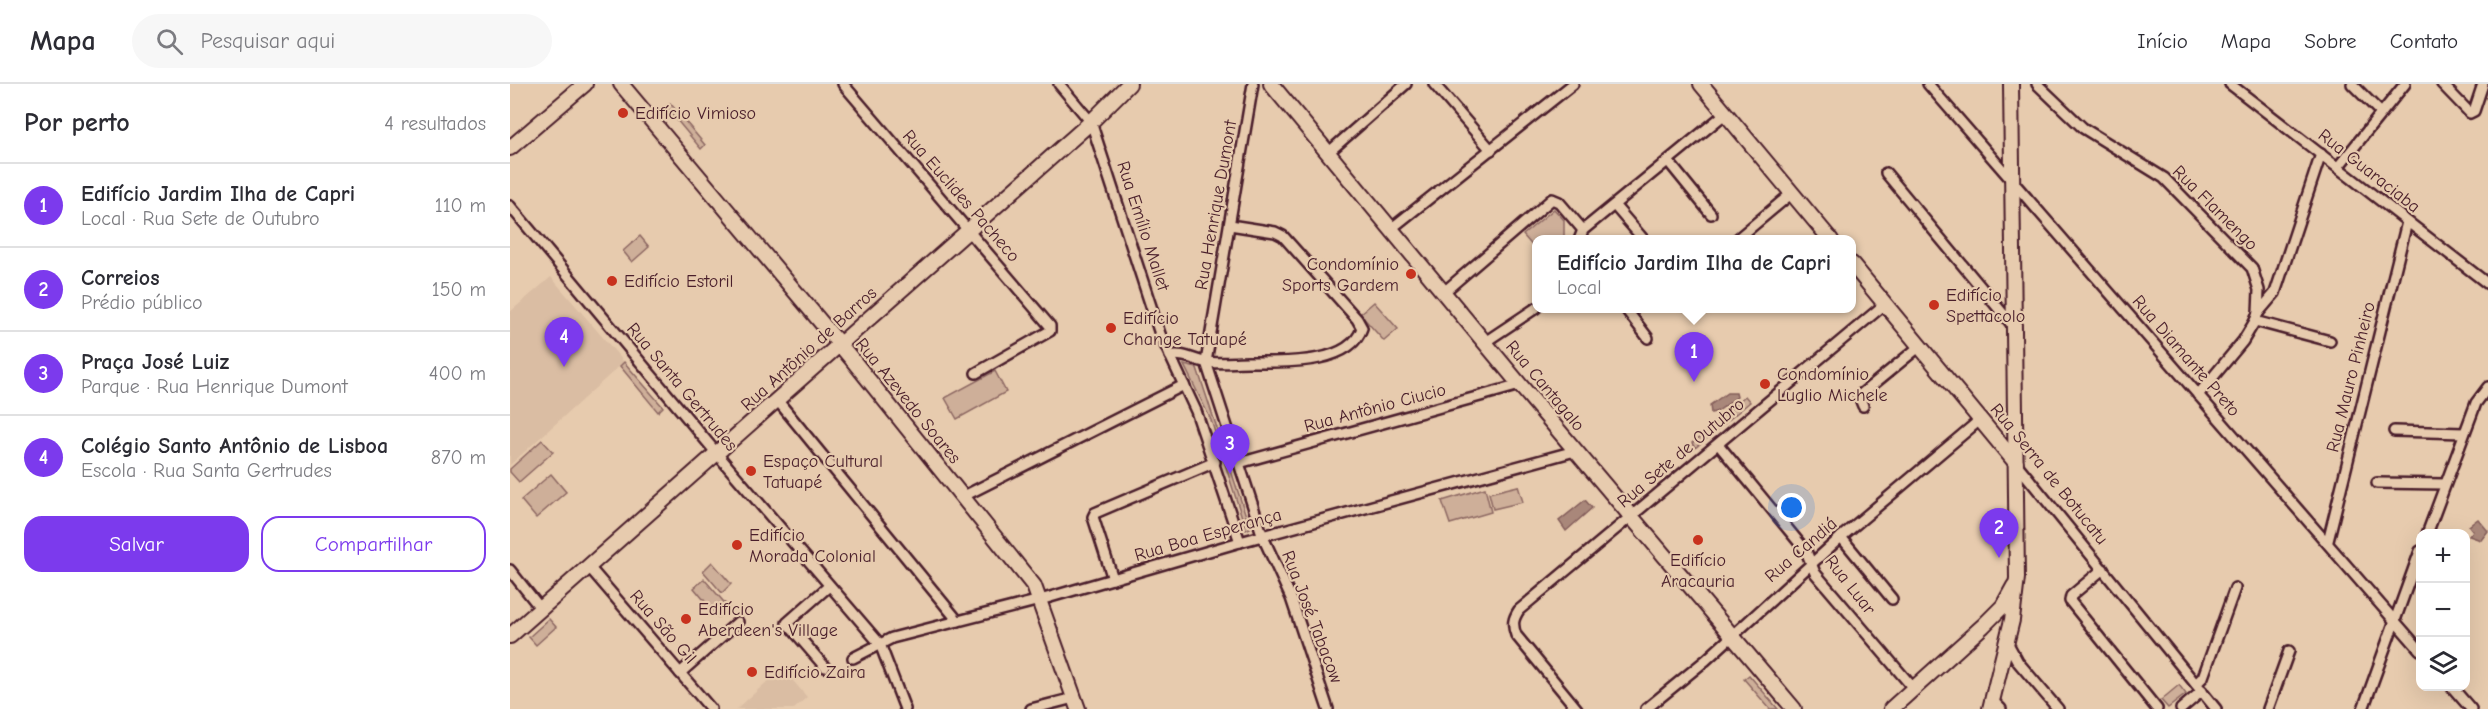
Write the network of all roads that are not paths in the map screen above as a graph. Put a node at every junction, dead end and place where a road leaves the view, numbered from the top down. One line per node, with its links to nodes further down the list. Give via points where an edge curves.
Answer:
1 (585, 84): 23 (street)
2 (621, 84): 55 (street, Rua Azevedo Soares)
3 (843, 84): 38 (street, Rua Euclides Pacheco)
4 (1059, 84): 22 (street, Rua Emílio Mallet)
5 (1129, 84): 22 (street, Rua Antônio de Barros)
6 (1253, 84): 36 (street, Rua Henrique Dumont)
7 (1271, 84): 25 (street, Rua Cantagalo)
8 (1406, 84): 25 (street)
9 (1434, 84): 24 (street)
10 (1573, 84): 24 (street)
11 (1701, 84): 21 (street)
12 (1928, 84): 30 (street, Rua Diamante Preto)
13 (2011, 84): 30 (street)
14 (2037, 84): 50 (street, Rua Flamengo, via 2083,128 2164,178 2245,259 2257,279)
15 (2230, 84): 26 (street, Rua Guaraciaba)
16 (2352, 84): 20 (street)
17 (2405, 84): 20 (street)
18 (2442, 84): 19 (street, via 2470,113)
19 (2483, 84)
20 (2381, 112): 28 (street)
21 (1726, 113): 27 (street); 31 (street)
22 (1091, 122): 38 (street, Rua Antônio de Barros); 57 (street, Rua Emílio Mallet)
23 (510, 148)
24 (1491, 150): 37 (street)
25 (1329, 152): 37 (street, Rua Cantagalo)
26 (2321, 154): 28 (street, Rua Guaraciaba); 50 (street, via 2275,293)
27 (1668, 161): 32 (street); 34 (street)
28 (2338, 167): 35 (street, Rua Guaraciaba)
29 (1886, 173): 51 (street)
30 (2012, 183): 51 (street); 63 (street, Rua Diamante Preto)
31 (1792, 193): 42 (street); 43 (street)
32 (1614, 205): 39 (street); 41 (street)
33 (510, 206): 73 (street, Rua Santa Gertrudes)
34 (1711, 214)
35 (2407, 222): 45 (street, Rua Guaraciaba); 84 (street, Rua Mauro Pinheiro)
36 (1230, 225): 58 (street, Rua Henrique Dumont); 58 (street, via 1283,236 1362,328 1359,338 1350,345 1313,359)
37 (1392, 228): 46 (street, Rua Cantagalo)
38 (969, 230): 55 (street, Rua Antônio de Barros); 59 (street, Rua Euclides Pacheco, via 1047,321 1050,331)
39 (1583, 230): 40 (street); 46 (street, via 1560,202 1552,199)
40 (1581, 235)
41 (1640, 235)
42 (1742, 235)
43 (1827, 235)
44 (1856, 270): 47 (street, Rua Serra de Botucatu)
45 (2488, 284)
46 (1444, 292): 54 (street, Rua Cantagalo)
47 (1885, 304): 56 (street, Rua Serra de Botucatu); 71 (street, Rua Sete de Outubro)
48 (1532, 311): 54 (street)
49 (1628, 313): 52 (street)
50 (2257, 317): 53 (street); 63 (street, via 2243,341)
51 (2014, 327): 76 (street)
52 (1648, 338)
53 (2330, 341)
54 (1485, 342): 61 (street, Rua Cantagalo)
55 (840, 345): 65 (street, Rua Antônio de Barros); 79 (street, Rua Azevedo Soares)
56 (1920, 346): 66 (street, via 1859,396); 68 (street, Rua Serra de Botucatu)
57 (1170, 356): 58 (street); 60 (street, Rua Emílio Mallet)
58 (1206, 362): 75 (street, Rua Henrique Dumont)
59 (976, 373)
60 (1184, 385): 74 (street); 79 (street)
61 (1520, 385): 72 (street, Rua Cantagalo); 75 (street, Rua Antônio Ciucio)
62 (2488, 387): 64 (street)
63 (2198, 395): 84 (street, Rua Diamante Preto)
64 (2481, 398): 67 (street); 70 (street)
65 (778, 401): 73 (street, Rua Antônio de Barros); 99 (street)
66 (1863, 406)
67 (2488, 407)
68 (1981, 420): 76 (street, Rua Serra de Botucatu); 83 (street, Rua Candiá)
69 (2394, 430): 70 (street)
70 (2464, 433): 78 (street)
71 (1718, 444): 80 (street, Rua Sete de Outubro); 86 (street, Rua Luar, via 1806,551)
72 (1575, 451): 80 (street, Rua Cantagalo); 82 (street, Rua Boa Esperança)
73 (717, 455): 88 (street, Rua Antônio de Barros); 93 (street, Rua Santa Gertrudes)
74 (1215, 462): 85 (street); 92 (street, via 1095,513 1093,518)
75 (1239, 463): 82 (street, Rua Henrique Dumont)
76 (2016, 463): 89 (street, Rua Serra de Botucatu); 91 (street)
77 (2377, 483): 78 (street)
78 (2445, 484): 81 (street)
79 (962, 496): 96 (street, Rua Azevedo Soares, via 1034,586)
80 (1630, 517): 102 (street, Rua Cantagalo); 121 (street, Rua Sete de Outubro, via 1514,618 1516,634)
81 (2429, 529)
82 (1263, 537): 85 (street, Rua Boa Esperança); 120 (street, Rua José Tabacow, via 1295,609)
83 (1841, 537): 86 (street, Rua Candiá); 95 (street)
84 (2328, 541): 98 (street, Rua Diamante Preto)
85 (1240, 542): 92 (street, Rua Boa Esperança)
86 (1811, 563): 102 (street, Rua Candiá); 112 (street, Rua Luar, via 1815,573)
87 (2416, 564): 98 (street)
88 (589, 567): 97 (street, Rua Antônio de Barros); 110 (street, Rua São Gil)
89 (2103, 569): 111 (street, Rua Serra de Botucatu); 116 (street, via 2070,601)
90 (510, 570): 97 (street)
91 (2018, 578): 101 (street, via 2002,606); 104 (street)
92 (1113, 579): 96 (street, Rua Boa Esperança)
93 (829, 586): 105 (street, Rua Santa Gertrudes); 109 (street, via 787,623)
94 (2235, 588): 111 (street)
95 (1892, 599)
96 (1040, 600): 99 (street, Rua Boa Esperança); 114 (street, Rua Azevedo Soares)
97 (541, 609): 103 (street, Rua Antônio de Barros)
98 (2394, 619): 106 (street, Rua Diamante Preto); 129 (street)
99 (958, 621): 105 (street, Rua Boa Esperança)
100 (738, 622): 110 (street)
101 (1983, 626): 104 (street, via 1997,629); 112 (street)
102 (1732, 635): 122 (street, Rua Candiá); 123 (street, Rua Cantagalo)
103 (510, 636)
104 (2006, 640): 115 (street); 125 (street, via 2018,662)
105 (880, 644): 108 (street, Rua Boa Esperança); 118 (street, Rua Santa Gertrudes)
106 (2416, 644)
107 (2289, 651): 128 (street)
108 (853, 658)
109 (825, 667)
110 (680, 673): 117 (street, Rua São Gil)
111 (2199, 688): 126 (street); 127 (street, Rua Serra de Botucatu)
112 (1914, 689): 124 (street)
113 (2455, 691): 130 (street)
114 (1076, 703): 119 (street)
115 (1994, 706)
116 (2153, 708)
117 (711, 709)
118 (905, 709)
119 (1031, 709)
120 (1328, 709)
121 (1577, 709)
122 (1646, 709)
123 (1794, 709)
124 (1891, 709)
125 (2058, 709)
126 (2181, 709)
127 (2216, 709)
128 (2268, 709)
129 (2363, 709)
130 (2471, 709)

